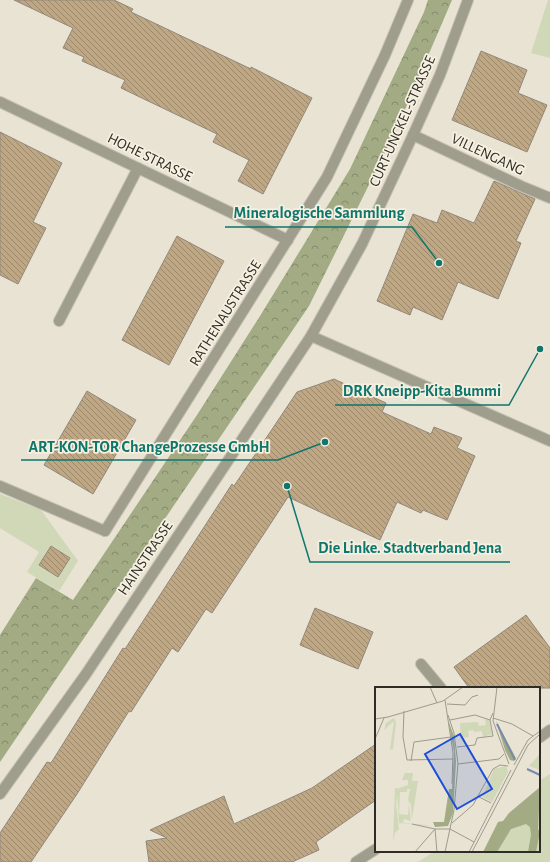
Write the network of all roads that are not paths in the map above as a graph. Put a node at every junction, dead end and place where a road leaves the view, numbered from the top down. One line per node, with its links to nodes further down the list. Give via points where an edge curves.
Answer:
1 (408, 0): 7 (street, RATHENAUSTRASSE, via 327,177)
2 (468, 0): 4 (street, CURT-UNCKEL-STRASSE, via 440,75)
3 (0, 102): 5 (street, HOHE STRASSE)
4 (413, 135): 6 (street, VILLENGANG); 9 (street, CURT-UNCKEL-STRASSE, via 362,244)
5 (138, 168): 7 (street, HOHE STRASSE); 8 (street)
6 (550, 198)
7 (288, 240): 11 (street, RATHENAUSTRASSE, via 105,531)
8 (59, 321)
9 (311, 336): 10 (street); 16 (street, HAINSTRASSE, via 86,674)
10 (550, 441)
11 (0, 486)
12 (421, 664): 13 (street)
13 (439, 687)
14 (550, 730): 15 (street)
15 (540, 737)
16 (0, 794)
17 (375, 850): 18 (street)
18 (356, 862)

